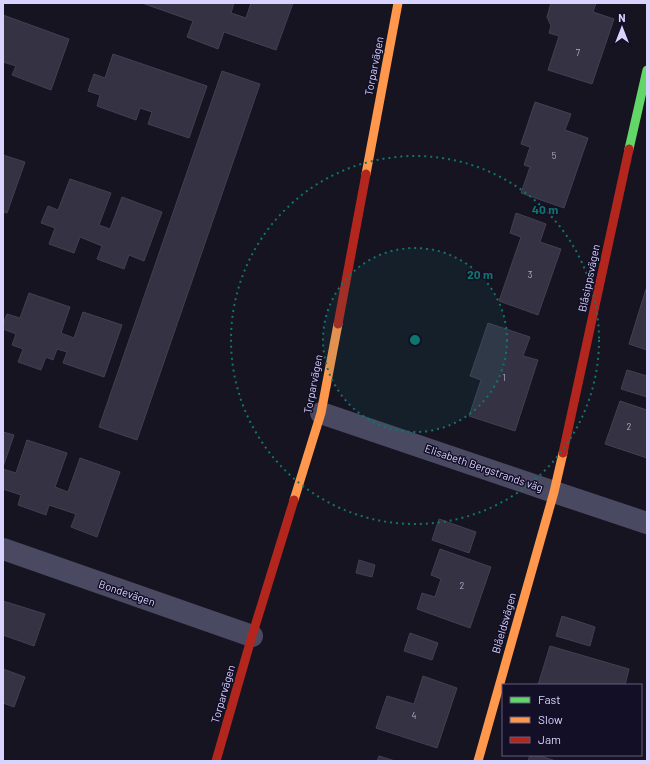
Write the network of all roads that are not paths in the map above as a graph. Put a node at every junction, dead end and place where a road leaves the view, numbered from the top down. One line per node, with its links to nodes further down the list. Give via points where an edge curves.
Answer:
1 (398, 3): 3 (street, Torparvägen)
2 (647, 70): 4 (street, Blåsippsvägen)
3 (320, 413): 4 (street, Elisabeth Bergstrands väg); 7 (street, Torparvägen)
4 (554, 492): 5 (street, Elisabeth Bergstrands väg); 9 (street, Blåeldsvägen)
5 (647, 523)
6 (3, 549): 7 (street, Bondevägen)
7 (252, 636): 8 (street, Torparvägen)
8 (216, 761)
9 (478, 761)

